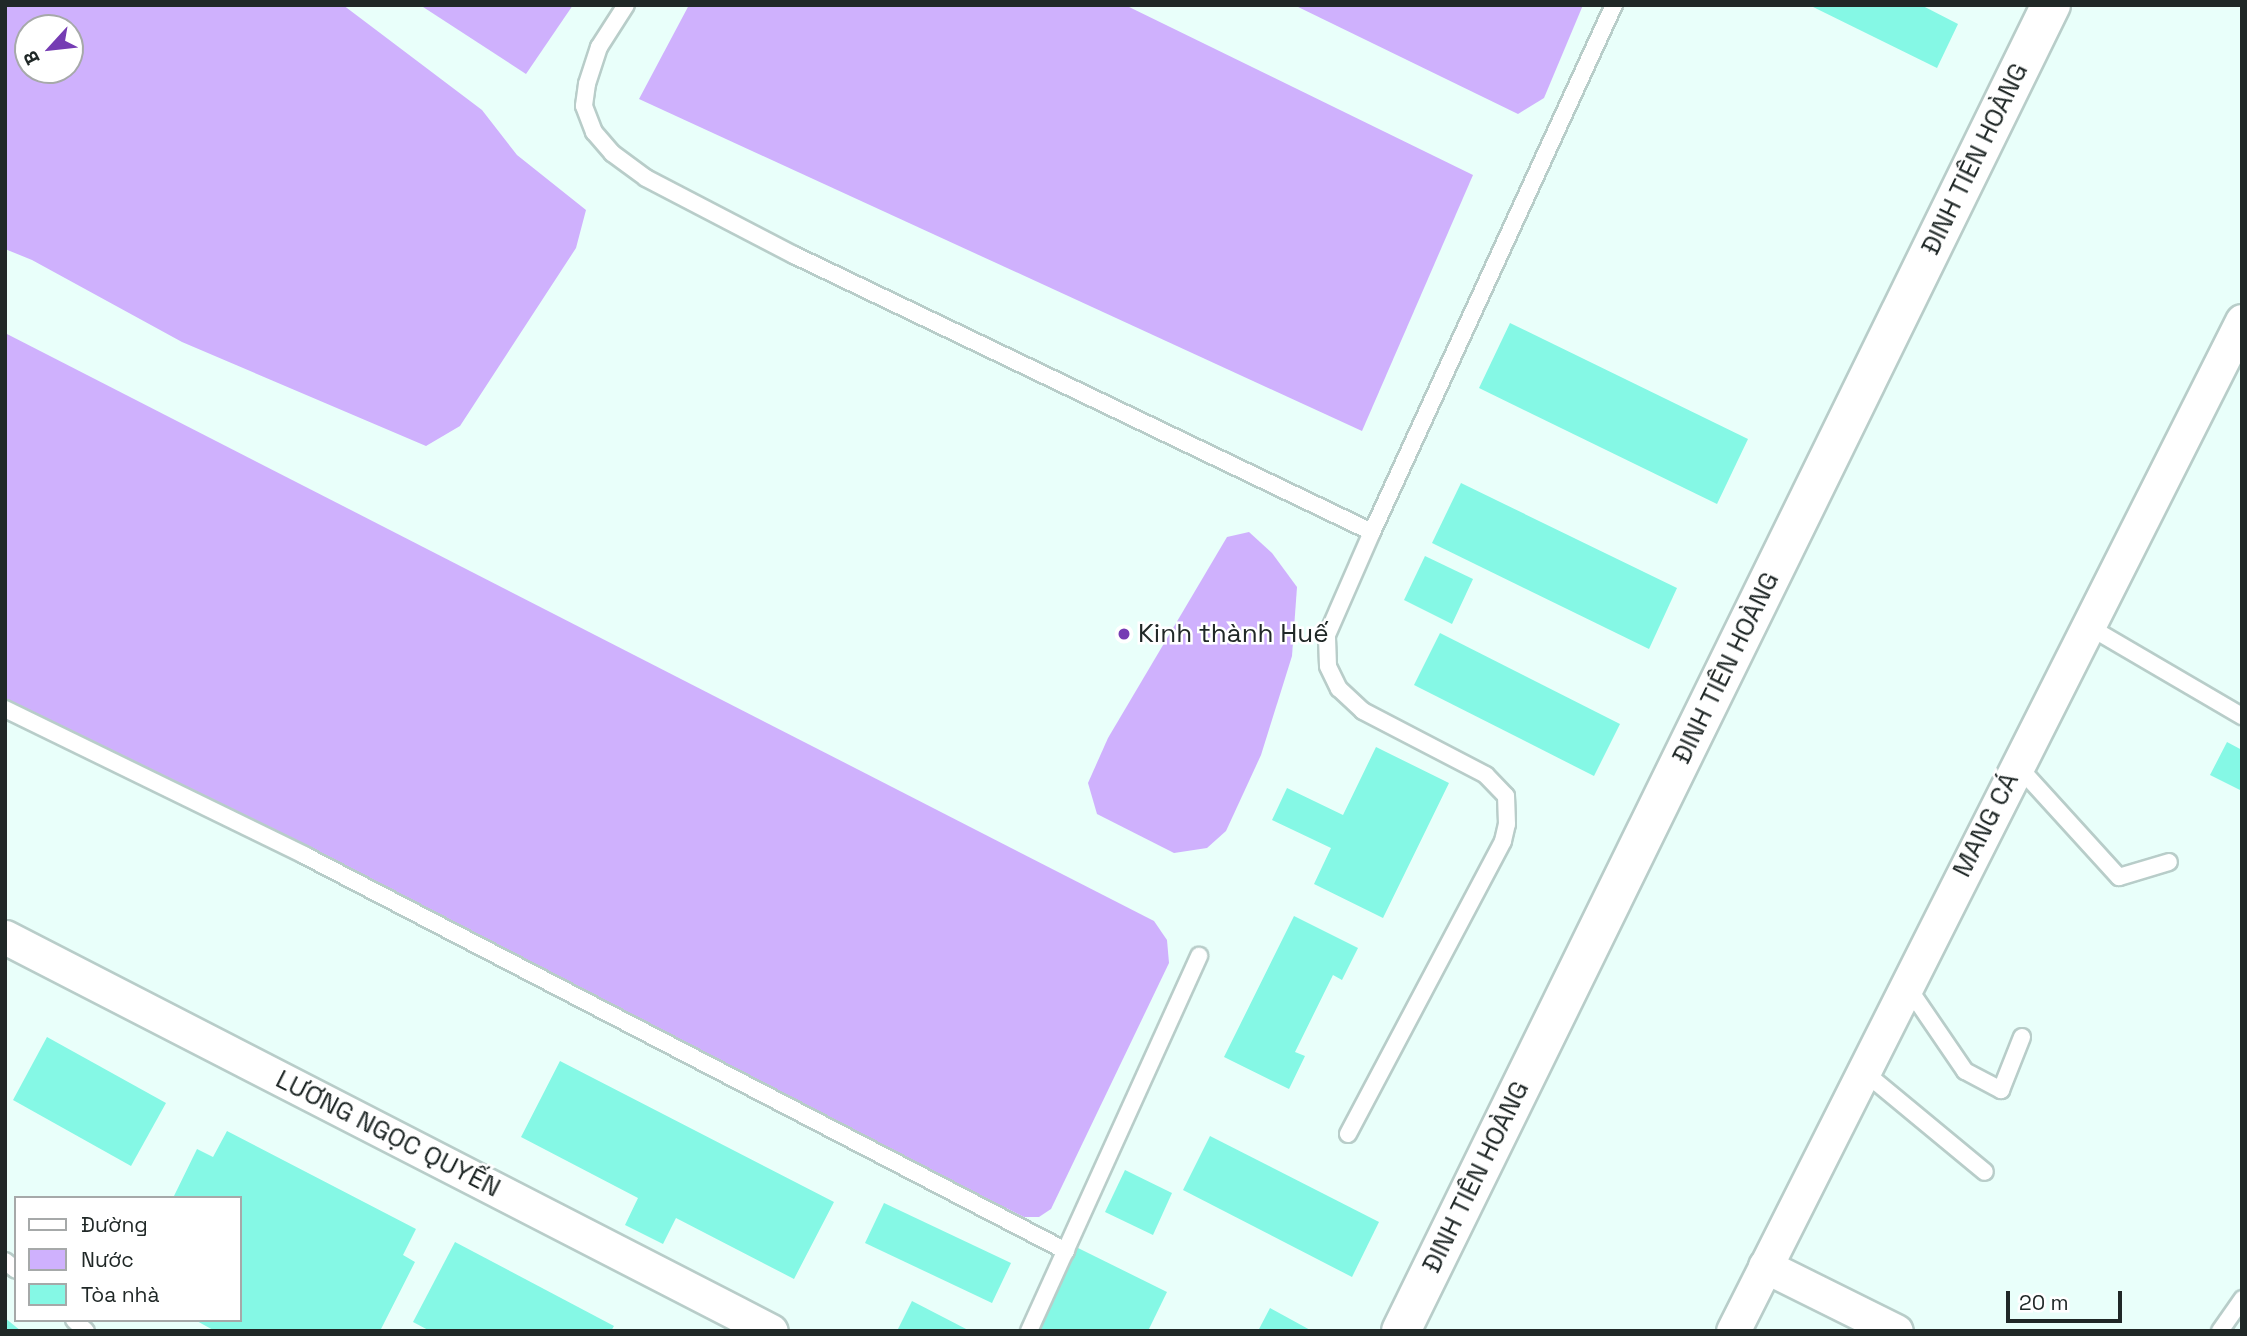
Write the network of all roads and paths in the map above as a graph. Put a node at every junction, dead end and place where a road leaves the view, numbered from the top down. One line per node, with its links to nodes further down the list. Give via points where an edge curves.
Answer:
1 (626, 5): 5 (lane, via 599,47 584,106 594,132 612,153 646,178 794,255)
2 (1614, 5): 5 (lane)
3 (2051, 5): 23 (main road, ĐINH TIÊN HOÀNG)
4 (2242, 321): 6 (street, MANG CÁ)
5 (1372, 532): 16 (lane, via 1327,635 1328,666 1339,689 1363,711 1486,775 1506,796 1507,824 1503,842)
6 (2086, 625): 8 (lane); 9 (street, MANG CÁ)
7 (5, 709): 18 (lane, via 304,855)
8 (2242, 716)
9 (2016, 764): 10 (lane, via 2119,877); 13 (street, MANG CÁ)
10 (2169, 862)
11 (5, 937): 21 (street, LƯƠNG NGỌC QUYẾN)
12 (1199, 957): 18 (lane)
13 (1906, 984): 14 (lane, via 1965,1071 2001,1090); 15 (street, MANG CÁ)
14 (2022, 1037)
15 (1863, 1071): 17 (lane); 19 (street, MANG CÁ)
16 (1348, 1134)
17 (1985, 1172)
18 (1066, 1251): 22 (lane)
19 (1765, 1266): 24 (street, MANG CÁ); 25 (street)
20 (2242, 1299): 26 (lane)
21 (771, 1331)
22 (1029, 1331)
23 (1401, 1331)
24 (1733, 1331)
25 (1896, 1331)
26 (2220, 1331)

